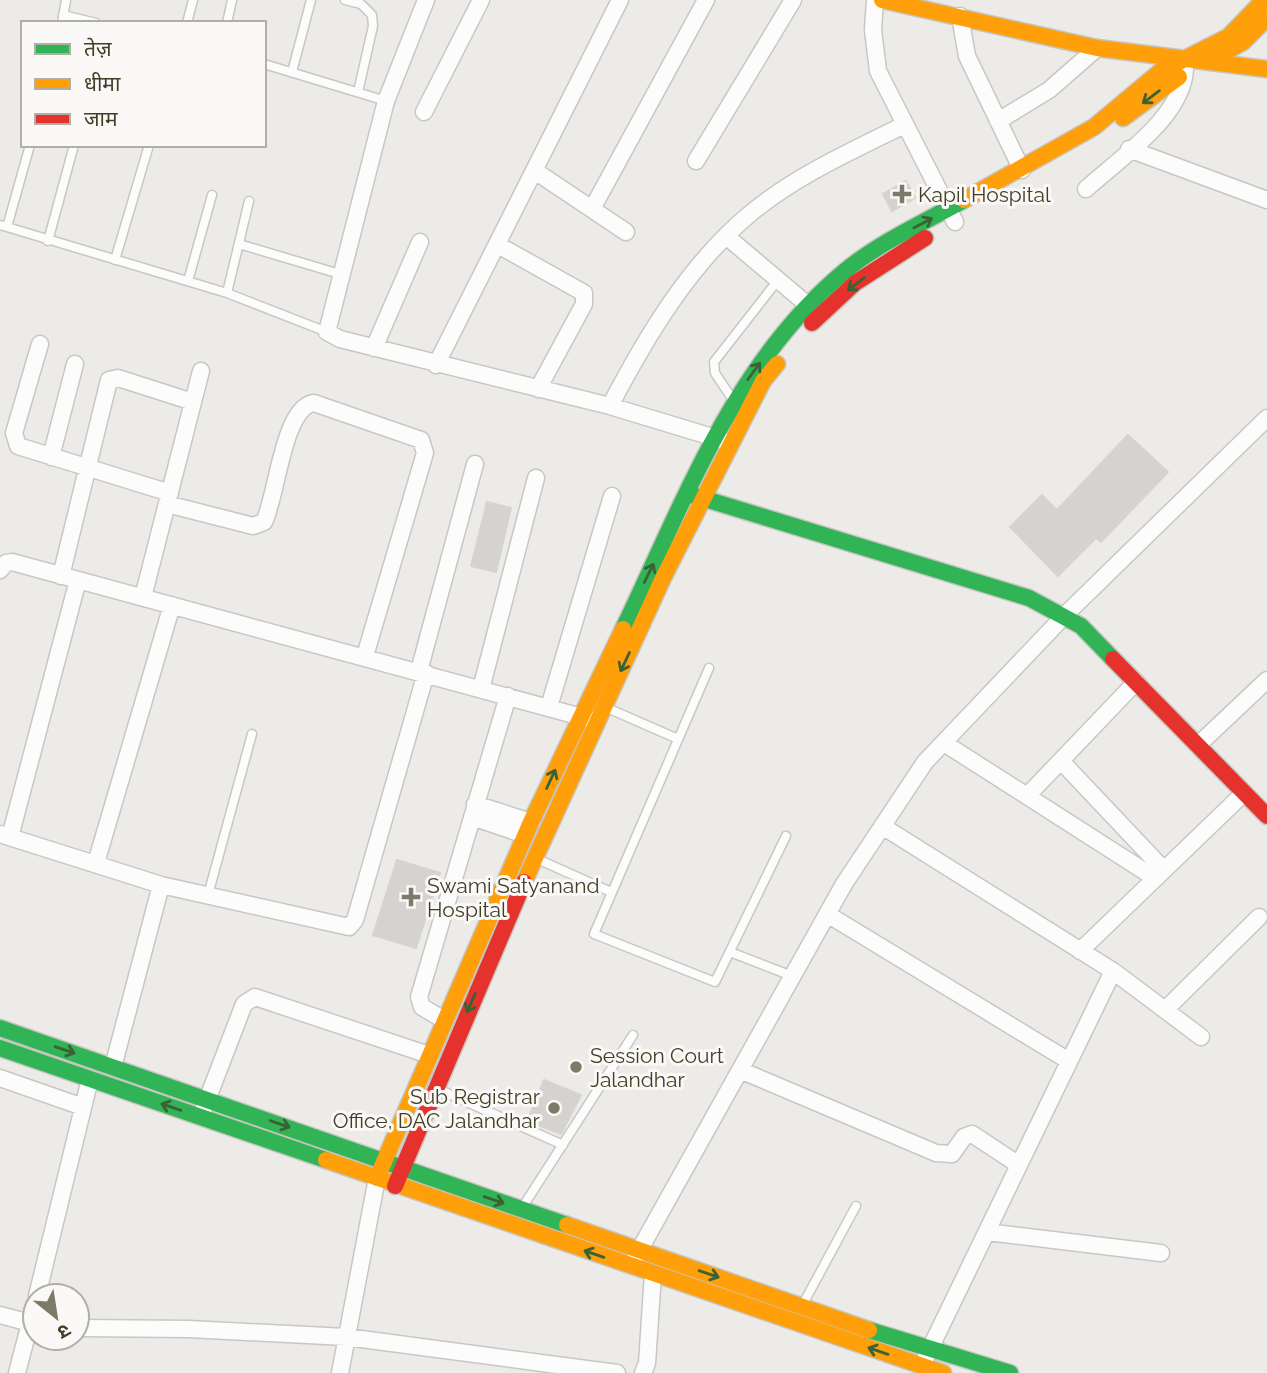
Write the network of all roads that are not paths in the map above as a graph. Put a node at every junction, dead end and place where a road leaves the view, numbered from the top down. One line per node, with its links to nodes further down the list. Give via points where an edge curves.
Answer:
1 (66, 0): 16 (lane)
2 (193, 0): 17 (lane)
3 (232, 0): 18 (lane)
4 (311, 0): 24 (lane)
5 (345, 0): 25 (lane, via 361,4 372,15)
6 (426, 0): 26 (street)
7 (481, 0): 27 (street)
8 (620, 0): 36 (street)
9 (706, 0): 41 (street)
10 (793, 0): 34 (street)
11 (875, 0): 29 (street, via 874,57)
12 (882, 0): 14 (street)
13 (1264, 0): 22 (street, via 1228,37)
14 (960, 16): 19 (street); 28 (street, via 967,56)
15 (1267, 18): 20 (street, via 1243,42)
16 (63, 19)
17 (188, 21)
18 (227, 21)
19 (1097, 48): 22 (street); 28 (street, via 1049,90)
20 (1208, 62): 22 (street); 23 (street)
21 (266, 65): 24 (lane)
22 (1185, 67): 33 (street, via 1176,103); 35 (street, via 1140,86 1094,127); 42 (street, one-way to 42, via 1053,168)
23 (1267, 68)
24 (292, 72): 25 (lane)
25 (358, 92): 26 (lane)
26 (386, 101): 51 (street)
27 (424, 111)
28 (998, 121): 35 (street)
29 (904, 125): 42 (street); 45 (street, via 802,178)
30 (29, 147): 43 (lane)
31 (73, 147): 46 (lane)
32 (148, 147): 50 (lane)
33 (1129, 149): 37 (street); 39 (street)
34 (696, 161)
35 (1022, 170): 42 (street)
36 (535, 171): 41 (street); 49 (street)
37 (1086, 189)
38 (212, 195): 53 (lane)
39 (1267, 200)
40 (249, 201): 48 (lane)
41 (592, 209): 44 (street)
42 (952, 215): 55 (street, one-way to 42, via 845,271); 68 (street, one-way to 68, via 855,283 808,326 763,381)
43 (3, 226): 46 (lane)
44 (626, 232)
45 (726, 236): 52 (street); 65 (street, via 652,332)
46 (48, 241): 50 (lane)
47 (420, 242): 58 (street)
48 (239, 244): 51 (lane); 54 (lane)
49 (498, 245): 60 (street); 62 (street, via 584,293 584,304)
50 (115, 260): 53 (lane)
51 (343, 275): 56 (street)
52 (778, 280): 55 (street); 64 (lane, via 714,362 715,373)
53 (188, 281): 54 (lane)
54 (227, 293): 56 (lane)
55 (809, 306): 64 (street, one-way to 55, via 751,373)
56 (327, 332): 58 (street)
57 (40, 344): 69 (street, via 14,440 23,448)
58 (374, 348): 60 (street)
59 (75, 364): 69 (street)
60 (436, 365): 62 (street)
61 (201, 371): 63 (street)
62 (538, 389): 65 (street)
63 (193, 402): 71 (street, via 118,378 109,380); 75 (street)
64 (734, 402): 67 (street)
65 (610, 406): 67 (street)
66 (1267, 418): 82 (street)
67 (715, 438): 68 (street); 73 (street)
68 (732, 442): 76 (street)
69 (51, 457): 71 (street)
70 (475, 464): 85 (street)
71 (86, 468): 75 (street); 78 (street)
72 (536, 478): 88 (street)
73 (688, 494): 76 (street); 92 (street, one-way to 73)
74 (612, 496): 90 (street)
75 (169, 498): 80 (street); 83 (street, via 253,526 264,522 293,418 307,404 421,440 425,453)
76 (704, 498): 82 (street, via 1029,598); 91 (street, one-way to 91)
77 (0, 570): 78 (street, via 12,562)
78 (61, 576): 79 (street)
79 (78, 580): 80 (street); 104 (street)
80 (144, 597): 81 (street)
81 (172, 605): 83 (street); 107 (street)
82 (1065, 615): 87 (street); 95 (street)
83 (365, 656): 85 (street)
84 (709, 668): 94 (lane)
85 (422, 672): 88 (street); 111 (street, via 353,924 344,928)
86 (1267, 680): 96 (street)
87 (1136, 681): 96 (street); 97 (street)
88 (481, 689): 89 (street)
89 (508, 696): 90 (street); 100 (street)
90 (549, 708): 92 (street)
91 (601, 714): 92 (street); 94 (lane); 106 (street)
92 (581, 716): 103 (street, one-way to 92)
93 (252, 734): 111 (lane)
94 (678, 739): 110 (lane)
95 (944, 743): 99 (street); 102 (street)
96 (1198, 745): 98 (street)
97 (1061, 761): 99 (street); 108 (street)
98 (1244, 793): 101 (street); 108 (street)
99 (1027, 796): 108 (street)
100 (474, 810): 103 (street); 120 (street, via 419,997 422,1007)
101 (1267, 816)
102 (882, 826): 112 (street); 114 (street)
103 (528, 829): 116 (street)
104 (5, 835): 107 (street)
105 (786, 836): 115 (lane)
106 (535, 858): 110 (lane); 116 (street)
107 (96, 863): 109 (street)
108 (1160, 874): 114 (street)
109 (162, 884): 111 (street); 127 (street)
110 (611, 892): 115 (lane, via 594,934 715,982)
111 (208, 895)
112 (827, 914): 118 (street); 126 (street)
113 (1258, 917): 119 (street)
114 (1080, 951): 117 (street)
115 (730, 952): 118 (lane)
116 (478, 966): 120 (street); 131 (street, one-way to 131)
117 (1113, 971): 119 (street); 126 (street)
118 (792, 976): 128 (street)
119 (1166, 1009): 123 (street)
120 (444, 1020): 125 (street)
121 (0, 1028): 127 (street, one-way to 127)
122 (633, 1035): 135 (lane)
123 (1201, 1037)
124 (0, 1048): 130 (street)
125 (429, 1055): 132 (street, via 255,997 244,1004); 136 (street)
126 (1069, 1061): 137 (street)
127 (113, 1067): 132 (street)
128 (740, 1070): 137 (street, via 936,1153 952,1154 964,1137 972,1134); 145 (street)
129 (0, 1078): 133 (street)
130 (90, 1079): 133 (street); 134 (street, one-way to 130)
131 (435, 1088): 135 (lane); 138 (street)
132 (207, 1099): 134 (street); 136 (street, one-way to 136)
133 (83, 1107): 149 (street)
134 (200, 1117): 139 (street)
135 (563, 1145): 142 (lane)
136 (384, 1161): 138 (street); 139 (street)
137 (1019, 1165): 144 (street)
138 (402, 1168): 140 (street); 142 (street, one-way to 142)
139 (377, 1178): 140 (street); 154 (street)
140 (395, 1186): 143 (street)
141 (856, 1206): 150 (lane)
142 (521, 1209): 143 (lane); 145 (street)
143 (511, 1226): 147 (street, one-way to 143)
144 (986, 1232): 146 (street); 155 (street)
145 (640, 1250): 147 (street); 150 (street, one-way to 150)
146 (1161, 1253)
147 (631, 1266): 148 (street)
148 (653, 1274): 158 (street, one-way to 148); 162 (street)
149 (40, 1282)
150 (802, 1307): 155 (street)
151 (0, 1315): 152 (street)
152 (21, 1321)
153 (91, 1328): 154 (street)
154 (346, 1337): 160 (street); 161 (street)
155 (930, 1350): 157 (street); 158 (street)
156 (22, 1352): 159 (street)
157 (949, 1355): 163 (street); 164 (street)
158 (922, 1366): 163 (street)
159 (16, 1373)
160 (340, 1373)
161 (617, 1373)
162 (643, 1373)
163 (944, 1373)
164 (1010, 1373)

